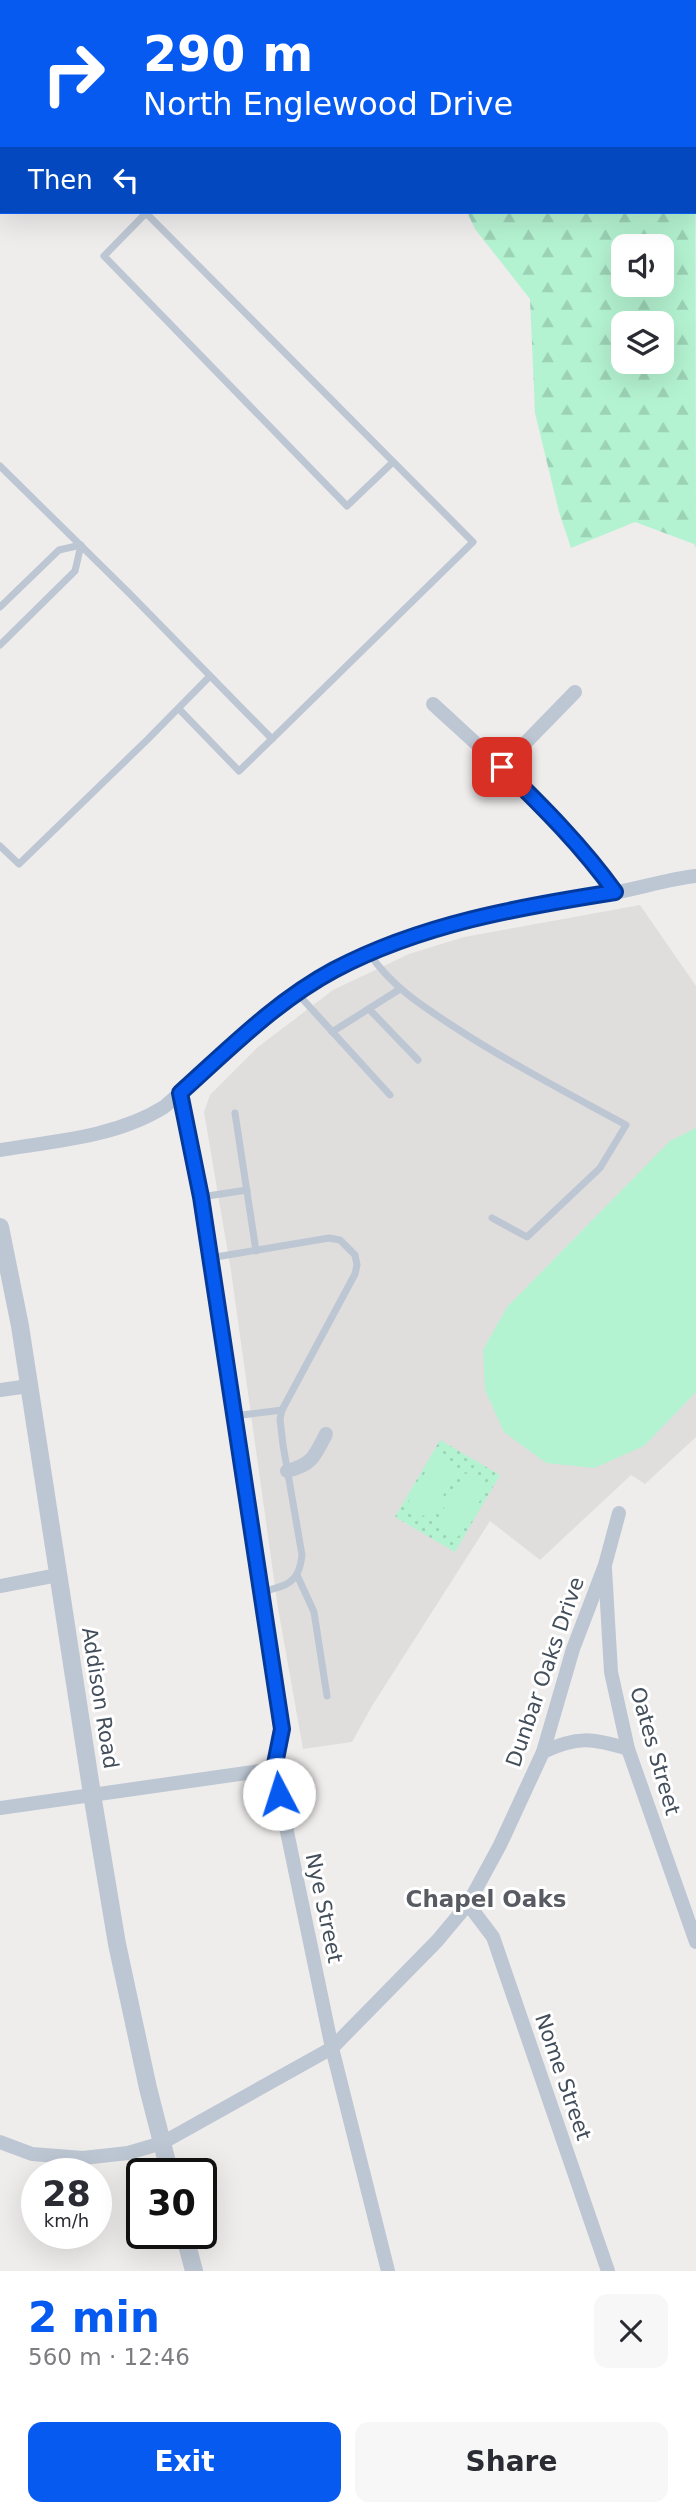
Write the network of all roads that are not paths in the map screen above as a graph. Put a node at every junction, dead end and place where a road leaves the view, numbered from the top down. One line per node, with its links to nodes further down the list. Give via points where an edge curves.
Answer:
1 (143, 214): 3 (lane, via 104,256 347,506)
2 (147, 214): 3 (lane)
3 (393, 461): 12 (lane, via 473,542)
4 (0, 466): 5 (lane)
5 (81, 545): 6 (lane, via 59,550); 7 (lane, via 75,571); 8 (lane)
6 (0, 607)
7 (0, 645)
8 (210, 676): 11 (lane); 12 (lane)
9 (575, 692): 13 (street)
10 (433, 704): 13 (street)
11 (179, 709): 12 (lane, via 239,771); 14 (lane, via 19,864)
12 (272, 739)
13 (502, 767): 16 (street, via 570,835)
14 (0, 846)
15 (696, 876): 16 (street)
16 (615, 892): 17 (street, via 478,917)
17 (369, 953): 18 (lane); 19 (street)
18 (400, 989): 20 (lane); 29 (lane, via 491,1050 626,1125 600,1168 527,1237)
19 (297, 993): 21 (lane); 23 (street)
20 (369, 1009): 21 (lane); 22 (lane)
21 (332, 1032): 24 (lane)
22 (418, 1060)
23 (180, 1093): 26 (street, via 152,1115 122,1128); 28 (street, Nye Street)
24 (390, 1095)
25 (235, 1113): 27 (lane)
26 (0, 1150)
27 (247, 1190): 28 (lane); 31 (lane)
28 (201, 1197): 32 (street, Nye Street)
29 (492, 1218)
30 (0, 1227): 33 (street, Addison Road)
31 (256, 1251): 32 (lane); 35 (lane, via 329,1238 346,1245 357,1265)
32 (210, 1258): 36 (street, Nye Street)
33 (29, 1385): 34 (street); 41 (street, Addison Road)
34 (0, 1390)
35 (282, 1410): 36 (lane); 38 (lane)
36 (233, 1416): 44 (street, Nye Street)
37 (326, 1434): 38 (street, via 312,1460)
38 (287, 1471): 42 (lane, via 302,1555)
39 (620, 1513): 40 (street, Dunbar Oaks Drive)
40 (605, 1565): 46 (street, Oates Street, via 611,1672); 47 (street, Dunbar Oaks Drive, via 579,1630)
41 (58, 1575): 43 (street); 49 (street, Addison Road)
42 (297, 1576): 44 (lane, via 288,1585); 45 (lane, via 314,1612)
43 (0, 1586)
44 (261, 1592): 48 (street, Nye Street, via 282,1729)
45 (327, 1696)
46 (628, 1749): 47 (street, via 589,1739 567,1741); 52 (street, Oates Street)
47 (542, 1752): 51 (street, Dunbar Oaks Drive)
48 (274, 1769): 49 (street); 53 (street, Nye Street)
49 (92, 1794): 50 (street); 55 (street, Addison Road, via 121,1964)
50 (0, 1808)
51 (468, 1904): 53 (street, Dunbar Oaks Drive); 60 (street, Nome Street, via 493,1937)
52 (696, 1942)
53 (332, 2048): 55 (street, Dunbar Oaks Drive); 59 (street, Nye Street)
54 (0, 2142): 55 (street, Dunbar Oaks Drive, via 32,2154 83,2158)
55 (162, 2143): 56 (street, Addison Road)
56 (166, 2158)
57 (188, 2249): 58 (street)
58 (194, 2271)
59 (388, 2271)
60 (608, 2271)

